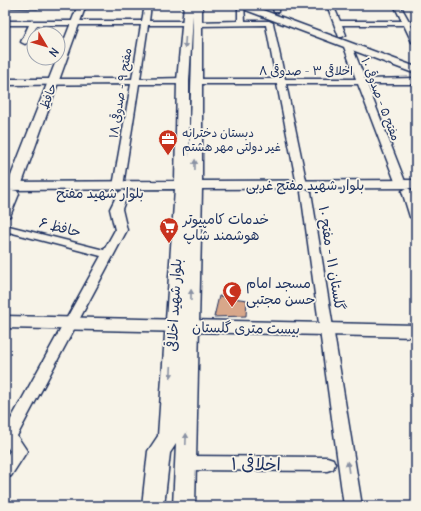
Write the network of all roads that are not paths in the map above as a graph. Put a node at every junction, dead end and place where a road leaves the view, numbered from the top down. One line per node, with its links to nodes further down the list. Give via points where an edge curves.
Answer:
1 (5, 5): 10 (street)
2 (82, 5): 15 (street, حافظ)
3 (148, 5): 16 (street, مفتح ۹ - صدوقی ۱۸)
4 (189, 5): 17 (main road, بلوار شهید اخلاقی)
5 (197, 5): 17 (main road, بلوار شهید اخلاقی)
6 (241, 5): 11 (main road); 21 (street)
7 (260, 5): 11 (main road)
8 (330, 5): 18 (street)
9 (397, 5): 19 (street)
10 (38, 6): 13 (street)
11 (274, 14): 21 (street); 22 (main road); 25 (main road); 34 (street, گلستان ۱۱ - مفتح ۱۰)
12 (5, 23): 13 (street)
13 (16, 23): 14 (street)
14 (34, 23): 15 (street); 23 (street)
15 (75, 23): 16 (street); 28 (street, حافظ)
16 (145, 23): 17 (street); 29 (street, مفتح ۹ - صدوقی ۱۸)
17 (192, 23): 21 (street); 33 (main road, بلوار شهید اخلاقی)
18 (337, 23): 19 (street); 22 (street)
19 (406, 23): 20 (street); 24 (street)
20 (416, 23)
21 (242, 24)
22 (342, 35): 26 (main road)
23 (25, 42)
24 (416, 42)
25 (348, 44): 27 (main road); 30 (street, مفتح ۵ - صدوقی ۱۰)
26 (416, 64)
27 (416, 71)
28 (53, 81): 29 (street, اخلاقی ۳ - صدوقی ۸); 32 (street, اخلاقی ۳ - صدوقی ۸); 39 (street, حافظ)
29 (135, 81): 33 (street, اخلاقی ۳ - صدوقی ۸); 37 (street, مفتح ۹ - صدوقی ۱۸)
30 (362, 81): 31 (street, اخلاقی ۳ - صدوقی ۸); 34 (street, اخلاقی ۳ - صدوقی ۸); 36 (street, مفتح ۵ - صدوقی ۱۰)
31 (416, 81)
32 (5, 82)
33 (190, 82): 34 (street, اخلاقی ۳ - صدوقی ۸); 38 (main road, بلوار شهید اخلاقی)
34 (281, 82): 35 (street, گلستان ۱۱ - مفتح ۱۰)
35 (304, 188): 36 (main road, بلوار شهید مفتح غربی); 38 (main road, بلوار شهید مفتح غربی); 48 (street, گلستان ۱۱ - مفتح ۱۰)
36 (410, 188): 41 (street, مفتح ۵ - صدوقی ۱۰)
37 (120, 189): 38 (main road, بلوار شهید مفتح); 39 (main road, بلوار شهید مفتح); 43 (street, مفتح ۹ - صدوقی ۱۸, via 116,209 121,230)
38 (188, 189): 46 (main road, بلوار شهید اخلاقی); 47 (main road, بلوار شهید اخلاقی, one-way to 38)
39 (9, 190): 40 (street, حافظ)
40 (5, 213)
41 (416, 217)
42 (5, 228): 43 (street, حافظ ۶)
43 (107, 254): 45 (street, مفتح ۹ - صدوقی ۱۸)
44 (5, 322): 45 (street, بیست متری گلستان)
45 (70, 324): 46 (street, بیست متری گلستان); 50 (street, مفتح ۹ - صدوقی ۱۸)
46 (173, 326): 47 (street, بیست متری گلستان); 54 (main road, بلوار شهید اخلاقی, one-way to 54, via 168,438 159,451)
47 (190, 326): 48 (street, بیست متری گلستان); 51 (main road, بلوار شهید اخلاقی, one-way to 47)
48 (328, 329): 49 (street, بیست متری گلستان); 56 (street, گلستان ۱۱ - مفتح ۱۰, one-way to 48)
49 (416, 331)
50 (7, 436): 53 (street, via 20,451)
51 (185, 463): 52 (street, اخلاقی ۱); 55 (main road, بلوار شهید اخلاقی)
52 (327, 464)
53 (5, 471)
54 (152, 506)
55 (184, 506)
56 (353, 506)

